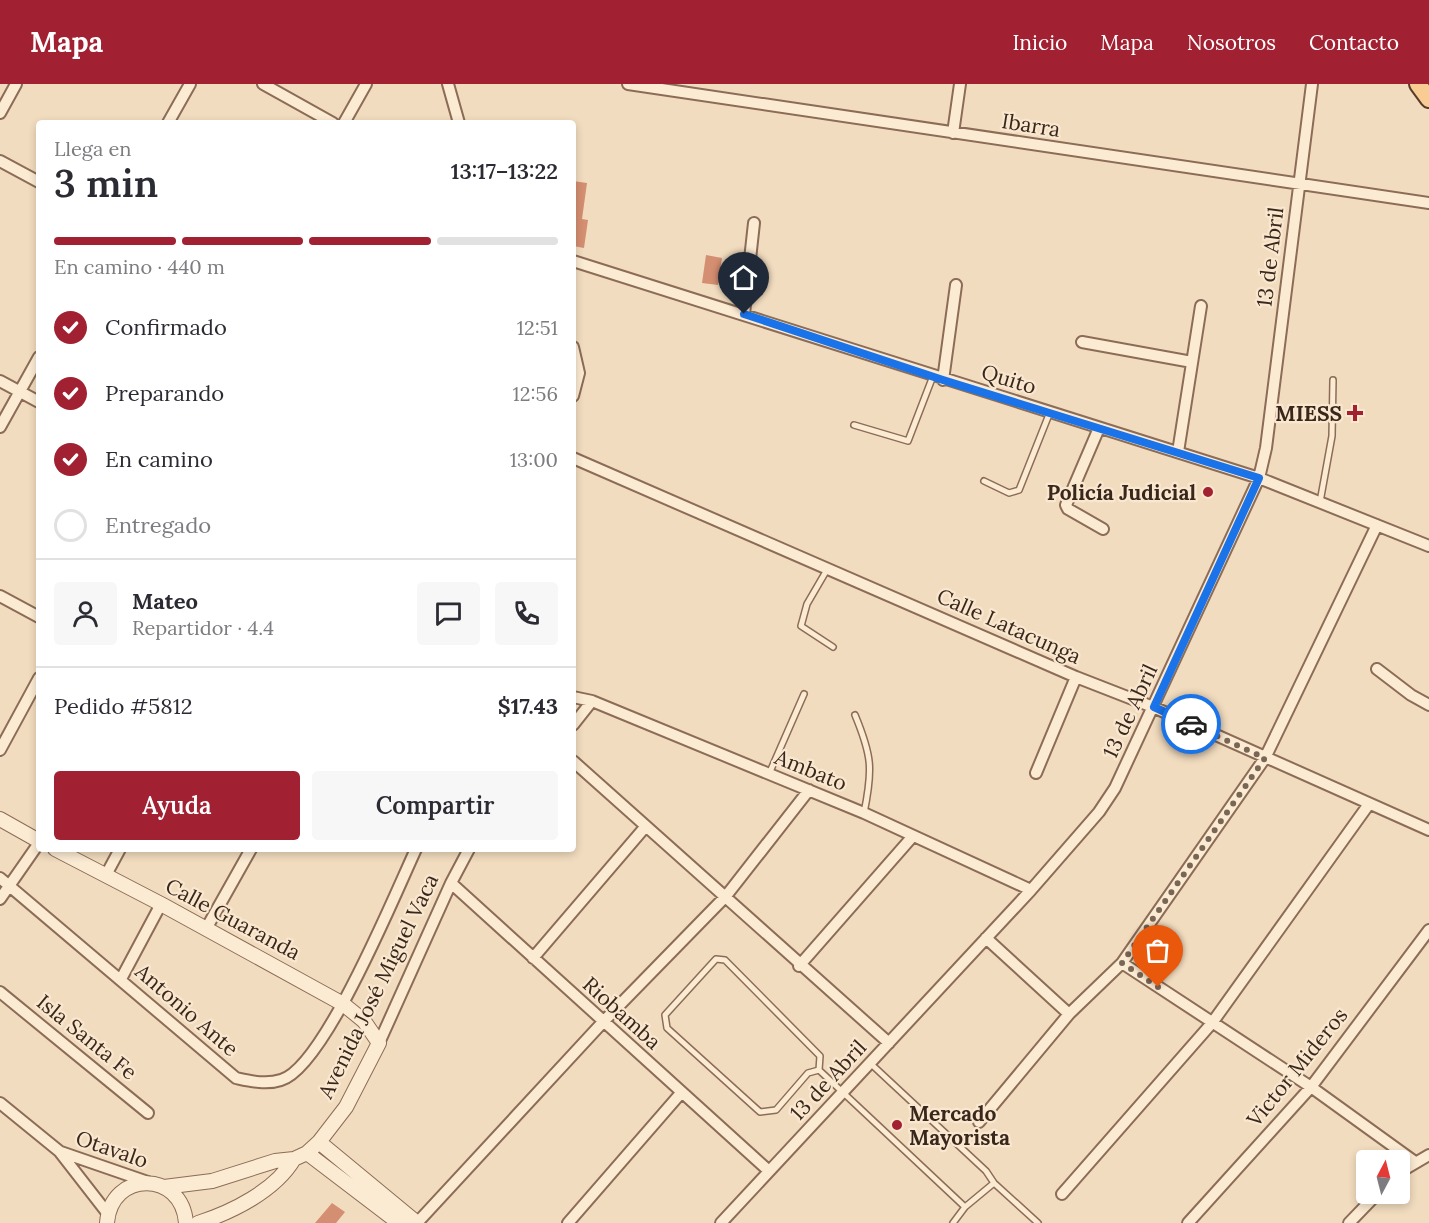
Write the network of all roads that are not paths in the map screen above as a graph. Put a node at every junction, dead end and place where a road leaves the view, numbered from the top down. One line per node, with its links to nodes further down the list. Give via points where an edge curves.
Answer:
1 (16, 84): 12 (street)
2 (190, 84): 13 (street)
3 (263, 84): 14 (street)
4 (366, 84): 15 (street)
5 (448, 84): 16 (street)
6 (628, 84): 10 (street, Ibarra)
7 (960, 84): 17 (street)
8 (1312, 84): 20 (street, 13 de Abril)
9 (1418, 84): 11 (main road)
10 (692, 89): 17 (street, Ibarra)
11 (1429, 99)
12 (0, 113)
13 (170, 120)
14 (328, 120)
15 (346, 120)
16 (458, 120)
17 (953, 133): 20 (street, Ibarra)
18 (0, 161): 19 (street)
19 (36, 180)
20 (1299, 185): 21 (street, Ibarra); 43 (street, 13 de Abril)
21 (1429, 203)
22 (753, 223): 26 (street)
23 (576, 262): 26 (street, Quito)
24 (956, 285): 31 (street)
25 (1200, 306): 29 (street)
26 (744, 314): 31 (street, Quito)
27 (1082, 342): 29 (street)
28 (576, 360): 34 (street)
29 (1192, 362): 41 (street)
30 (36, 363): 35 (street)
31 (938, 378): 37 (street, Quito); 38 (lane, via 909,441)
32 (1333, 380): 45 (lane, via 1332,436)
33 (0, 381): 35 (street)
34 (576, 384)
35 (20, 392): 36 (street); 39 (street)
36 (36, 400)
37 (1050, 412): 40 (street, Quito); 44 (lane, via 1019,490 1009,493)
38 (854, 425)
39 (0, 427)
40 (1099, 428): 41 (street, Quito); 47 (street, via 1066,505)
41 (1178, 452): 43 (street, Quito)
42 (576, 459): 49 (street, Calle Latacunga)
43 (1259, 478): 45 (street, Quito); 60 (street, 13 de Abril)
44 (984, 481)
45 (1320, 502): 46 (street, Quito)
46 (1377, 525): 48 (street, Quito); 64 (street)
47 (1103, 528)
48 (1429, 546)
49 (828, 568): 52 (lane, via 807,604 801,626); 54 (street, Calle Latacunga)
50 (0, 596): 51 (street)
51 (36, 614)
52 (833, 647)
53 (1377, 669): 59 (street)
54 (1076, 677): 60 (street, Calle Latacunga); 66 (street)
55 (36, 684): 63 (street)
56 (804, 694): 67 (lane)
57 (576, 698): 58 (street, Ambato)
58 (592, 701): 62 (street); 67 (street, Ambato)
59 (1429, 705)
60 (1154, 707): 64 (street, Calle Latacunga); 86 (street, 13 de Abril, via 1115,788 1099,812)
61 (855, 715): 70 (lane, via 868,747 872,777)
62 (576, 721)
63 (0, 750)
64 (1265, 758): 69 (street, Calle Latacunga); 94 (street)
65 (576, 764): 72 (street)
66 (1036, 773)
67 (769, 774): 68 (street, Ambato)
68 (809, 790): 70 (street, Ambato); 87 (street)
69 (1369, 804): 73 (street, Calle Latacunga); 101 (street)
70 (864, 813): 74 (street, Ambato)
71 (0, 819): 75 (street)
72 (646, 826): 87 (street); 93 (street)
73 (1429, 830)
74 (913, 836): 86 (street, Ambato); 95 (street)
75 (36, 840)
76 (36, 847): 85 (street)
77 (61, 852): 82 (street, Calle Guaranda)
78 (118, 852): 82 (street)
79 (249, 852): 90 (street)
80 (415, 852): 98 (street, Antonio Ante)
81 (467, 852): 84 (street, Avenida José Miguel Vaca)
82 (106, 875): 89 (street, Calle Guaranda)
83 (0, 878): 85 (street, Antonio Ante)
84 (451, 883): 93 (street, Riobamba); 102 (street, Avenida José Miguel Vaca)
85 (12, 885): 88 (street); 96 (street, Antonio Ante)
86 (1031, 890): 92 (street, 13 de Abril)
87 (726, 896): 95 (street); 100 (street)
88 (0, 899)
89 (161, 904): 90 (street, Calle Guaranda); 96 (street)
90 (206, 929): 98 (street, Calle Guaranda)
91 (1429, 930): 106 (street, Victor Mideros)
92 (986, 938): 99 (street); 103 (street, 13 de Abril)
93 (533, 958): 100 (street, Riobamba)
94 (1122, 963): 99 (street); 101 (street)
95 (799, 966): 103 (street)
96 (121, 979): 98 (street, Antonio Ante, via 236,1078 258,1082 282,1080 302,1067)
97 (0, 992): 110 (street, Isla Santa Fe)
98 (343, 1004): 102 (street, Calle Guaranda, via 364,1021)
99 (1069, 1014): 111 (street)
100 (603, 1022): 107 (street, Riobamba); 128 (street)
101 (1212, 1023): 106 (street); 121 (street)
102 (379, 1043): 112 (street, Avenida José Miguel Vaca, via 357,1090)
103 (889, 1043): 104 (street, 13 de Abril)
104 (870, 1064): 108 (street, 13 de Abril); 119 (lane, via 986,1171)
105 (819, 1070): 105 (lane, via 808,1073 776,1110 760,1112 667,1028 665,1015 716,959 725,960 820,1056); 108 (lane)
106 (1311, 1088): 116 (street); 133 (street, Victor Mideros)
107 (681, 1093): 118 (street, Riobamba); 129 (street)
108 (842, 1093): 118 (street, 13 de Abril); 123 (lane)
109 (0, 1103): 113 (street)
110 (148, 1113)
111 (979, 1122)
112 (319, 1142): 115 (street, Avenida José Miguel Vaca); 128 (street)
113 (59, 1151): 120 (street, Otavalo); 124 (street)
114 (1429, 1155): 116 (street)
115 (300, 1156): 120 (street, via 212,1181); 126 (street, Avenida José Miguel Vaca, via 286,1173 259,1193); 127 (street)
116 (1414, 1162): 117 (street)
117 (1410, 1165)
118 (769, 1171): 130 (street, 13 de Abril)
119 (994, 1183): 123 (lane); 132 (lane)
120 (158, 1185): 124 (street, via 140,1184 119,1194); 125 (street, via 181,1203)
121 (1062, 1194)
122 (1367, 1204): 134 (street)
123 (965, 1207): 131 (lane)
124 (108, 1218)
125 (186, 1223)
126 (198, 1223)
127 (399, 1223)
128 (417, 1223)
129 (568, 1223)
130 (722, 1223)
131 (953, 1223)
132 (1038, 1223)
133 (1188, 1223)
134 (1349, 1223)

